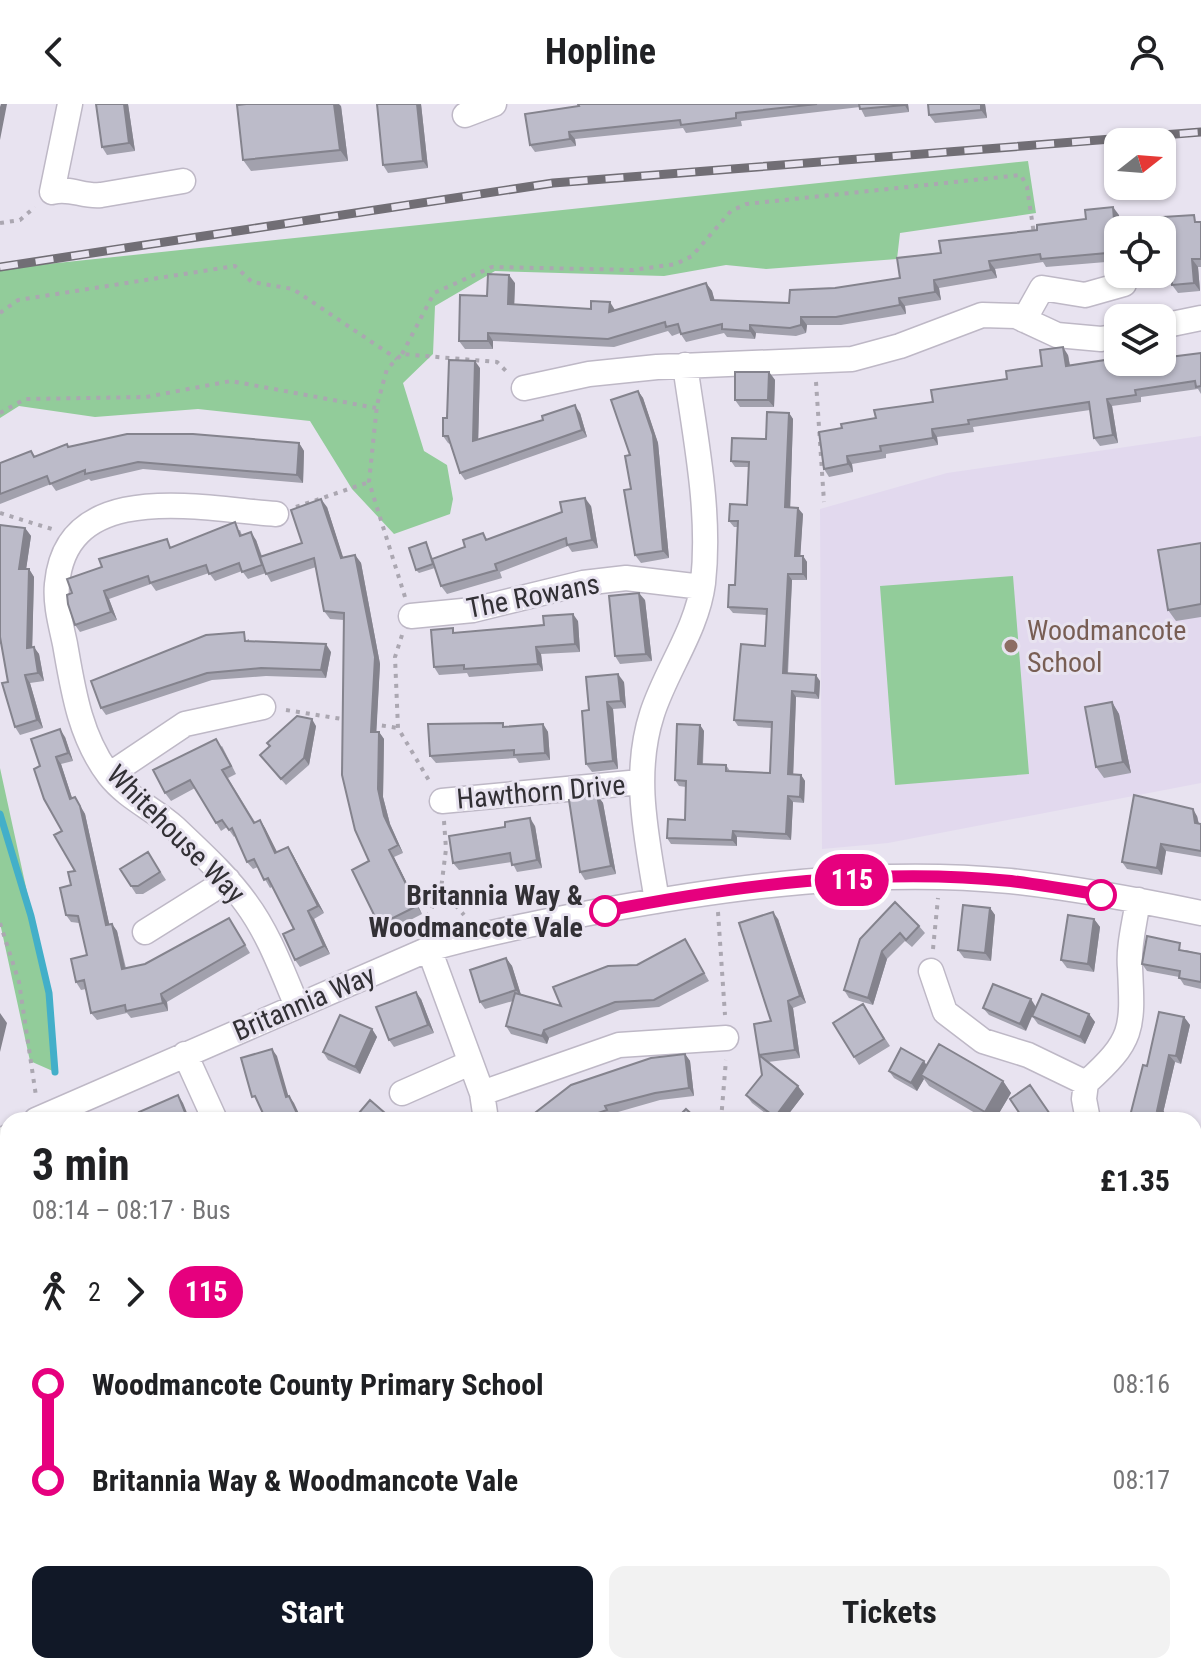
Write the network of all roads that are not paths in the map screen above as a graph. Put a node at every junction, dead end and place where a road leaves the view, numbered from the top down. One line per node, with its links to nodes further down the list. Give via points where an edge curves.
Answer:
1 (70, 104): 4 (street, via 52,192 70,189 90,196)
2 (494, 104): 3 (street)
3 (465, 115)
4 (183, 181)
5 (1110, 288): 7 (street, via 1085,295 1042,288)
6 (1201, 318): 8 (street)
7 (1024, 320): 9 (street, via 1057,335); 10 (street, via 982,315 852,359)
8 (1176, 323)
9 (1104, 338)
10 (685, 365): 11 (street, via 589,374); 13 (street, via 706,537)
11 (524, 388)
12 (276, 514): 16 (street, Whitehouse Way, via 141,505 112,511 76,537 59,570 57,600 76,711)
13 (702, 587): 14 (street, The Rowans, via 626,578 473,610); 17 (street, via 652,714)
14 (411, 616)
15 (263, 707): 16 (street, via 185,724)
16 (109, 775): 19 (street, Whitehouse Way)
17 (640, 782): 18 (street, Hawthorn Drive); 21 (street)
18 (442, 801)
19 (228, 880): 23 (street); 26 (street, Whitehouse Way, via 266,935)
20 (1138, 900): 21 (street, Britannia Way, via 1010,881 939,877 792,882); 22 (street, Britannia Way); 30 (street, via 1130,950 1130,1028 1117,1053)
21 (657, 901): 24 (street, Britannia Way, via 480,934)
22 (1201, 913)
23 (145, 932)
24 (429, 949): 26 (street, Britannia Way); 29 (street)
25 (931, 971): 30 (street, via 945,1012 983,1041 1028,1055)
26 (297, 1006): 28 (street, Britannia Way)
27 (726, 1038): 32 (street, via 619,1045)
28 (185, 1054): 33 (street, Britannia Way); 34 (street)
29 (470, 1063): 31 (street); 32 (street)
30 (1086, 1083): 36 (street)
31 (402, 1093)
32 (482, 1093): 35 (street)
33 (54, 1112)
34 (211, 1112)
35 (485, 1112)
36 (1086, 1112)

